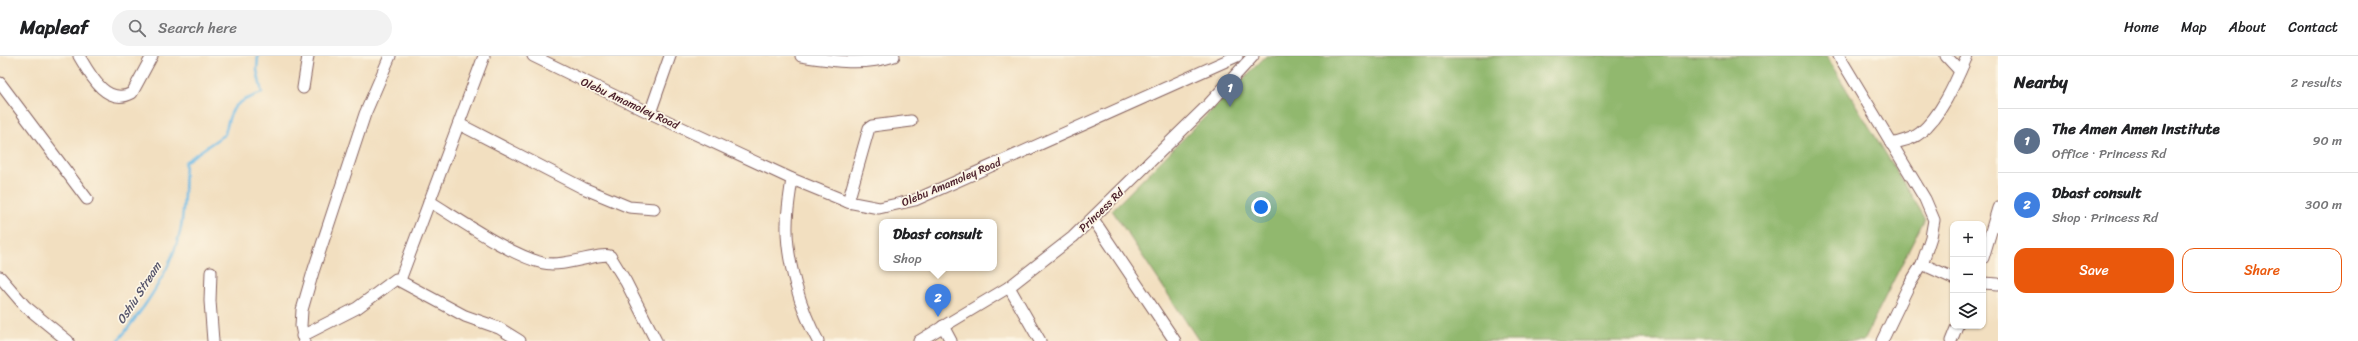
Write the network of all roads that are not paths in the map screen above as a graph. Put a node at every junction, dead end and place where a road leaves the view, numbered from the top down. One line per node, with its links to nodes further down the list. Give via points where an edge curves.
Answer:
1 (79, 56): 2 (street, via 94,82 103,90 117,95 132,93)
2 (152, 56)
3 (308, 56): 17 (street)
4 (390, 56): 40 (street, via 365,114 320,250 302,310)
5 (484, 56): 20 (street)
6 (533, 56): 18 (street, Olebu Amamoley Road)
7 (670, 56): 18 (street)
8 (801, 56): 9 (street, via 846,62 879,61)
9 (894, 56)
10 (1237, 56): 25 (street, Olebu Amamoley Road, via 915,200 879,208)
11 (1253, 56): 28 (street, Princess Rd, via 1215,98)
12 (1839, 56): 21 (street)
13 (1946, 56): 15 (street)
14 (1967, 56): 15 (street)
15 (1960, 71): 21 (street, via 1931,122 1914,137)
16 (0, 83): 23 (street)
17 (303, 88)
18 (650, 113): 22 (street, Olebu Amamoley Road)
19 (911, 121): 25 (street, via 869,128)
20 (459, 124): 24 (street); 27 (street, via 583,188 629,207)
21 (1891, 144): 30 (street, via 1932,213 1934,227)
22 (792, 179): 25 (street, Olebu Amamoley Road); 47 (street, via 788,204 788,239 802,307)
23 (87, 199)
24 (429, 202): 34 (street); 46 (street, via 520,254 543,263 567,263 603,255 610,256)
25 (848, 202)
26 (1998, 208): 29 (street)
27 (654, 209)
28 (1093, 219): 37 (street, Princess Rd); 42 (street)
29 (1983, 257)
30 (1922, 264): 33 (street); 50 (street)
31 (211, 272): 44 (street)
32 (0, 277): 43 (street, via 25,306)
33 (1950, 277)
34 (400, 280): 40 (street, via 392,280 357,308); 45 (street, via 465,316 499,328)
35 (1986, 283): 36 (street)
36 (1998, 284)
37 (1009, 287): 38 (street, Princess Rd); 49 (street)
38 (943, 326): 41 (street, Princess Rd); 48 (street)
39 (1956, 329): 51 (street)
40 (303, 338)
41 (923, 338)
42 (1171, 340)
43 (68, 341)
44 (213, 341)
45 (520, 341)
46 (656, 341)
47 (818, 341)
48 (951, 341)
49 (1040, 341)
50 (1882, 341)
51 (1951, 341)

